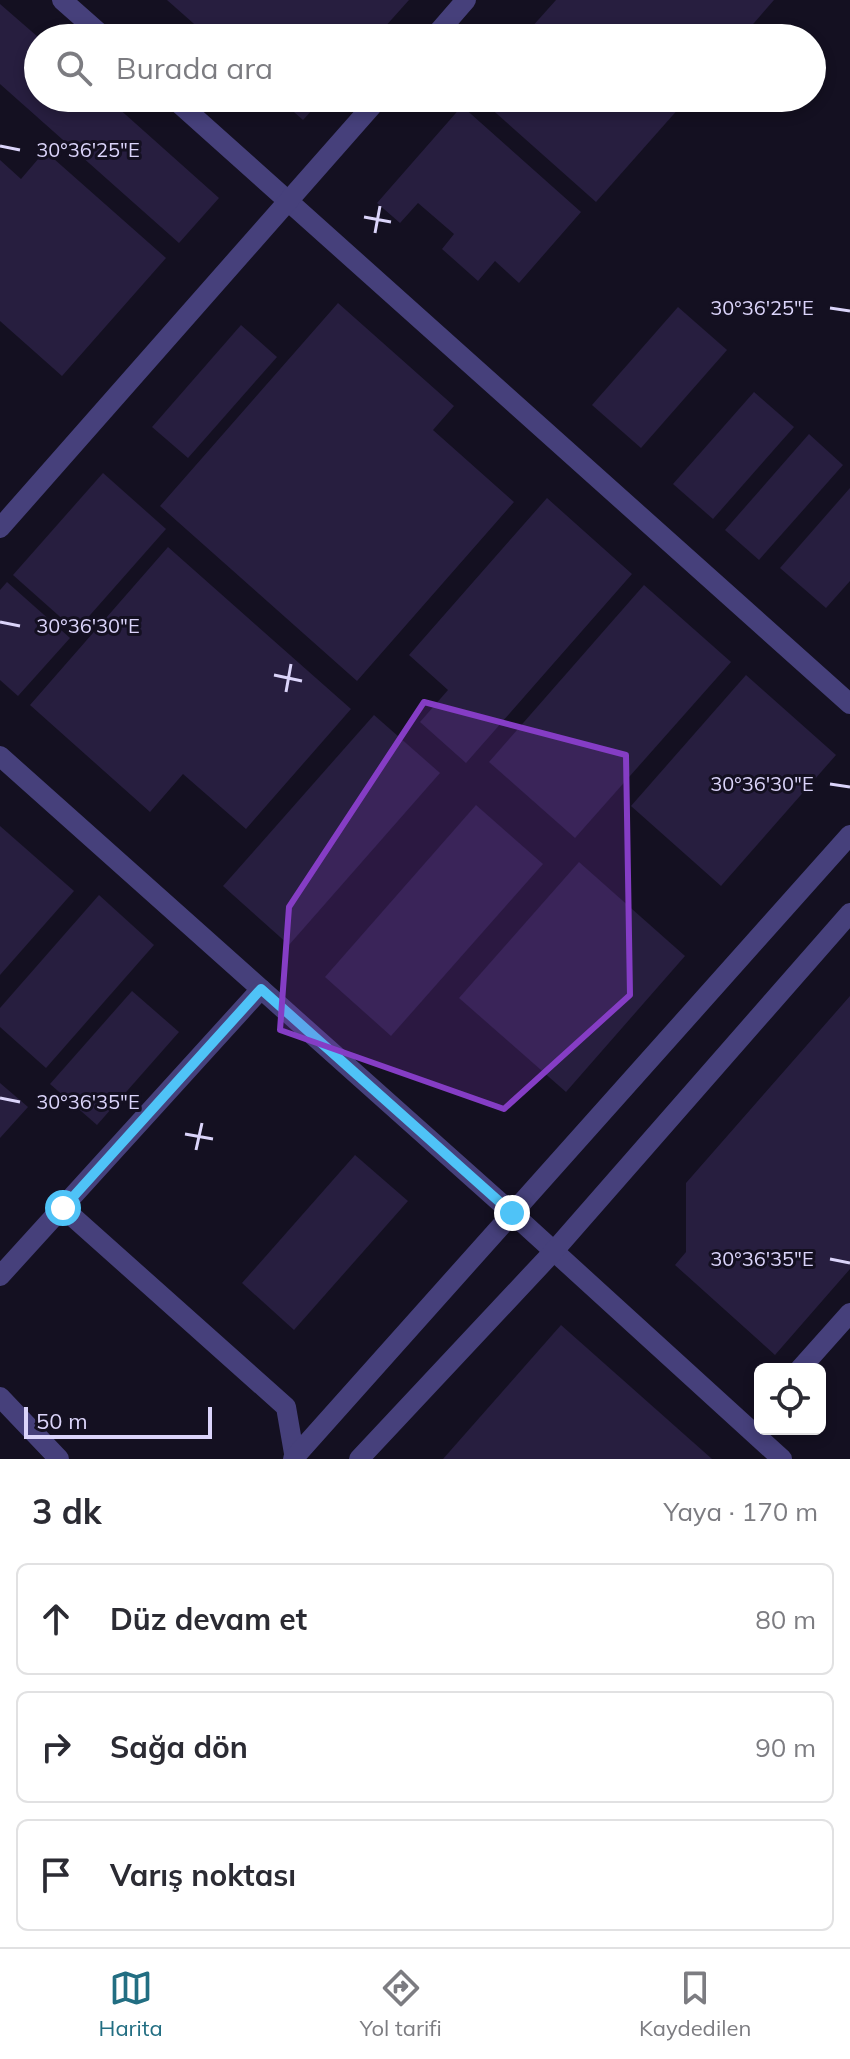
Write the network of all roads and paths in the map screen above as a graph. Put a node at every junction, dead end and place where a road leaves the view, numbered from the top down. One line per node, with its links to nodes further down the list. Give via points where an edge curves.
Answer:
1 (62, 0): 3 (street)
2 (466, 0): 4 (street)
3 (89, 24)
4 (445, 24)
5 (189, 112): 7 (street)
6 (366, 112): 7 (street)
7 (288, 199): 8 (street); 9 (street)
8 (0, 528)
9 (850, 704)
10 (0, 756): 13 (street)
11 (850, 835): 15 (street)
12 (850, 913): 16 (street)
13 (261, 989): 14 (street); 15 (street)
14 (63, 1208): 17 (street); 23 (street, via 286,1407)
15 (512, 1213): 16 (street); 23 (street)
16 (553, 1252): 21 (street); 24 (street)
17 (0, 1276)
18 (850, 1313): 19 (street)
19 (805, 1363)
20 (0, 1397): 22 (street)
21 (753, 1421): 25 (street)
22 (59, 1459)
23 (294, 1459)
24 (359, 1459)
25 (782, 1459)

